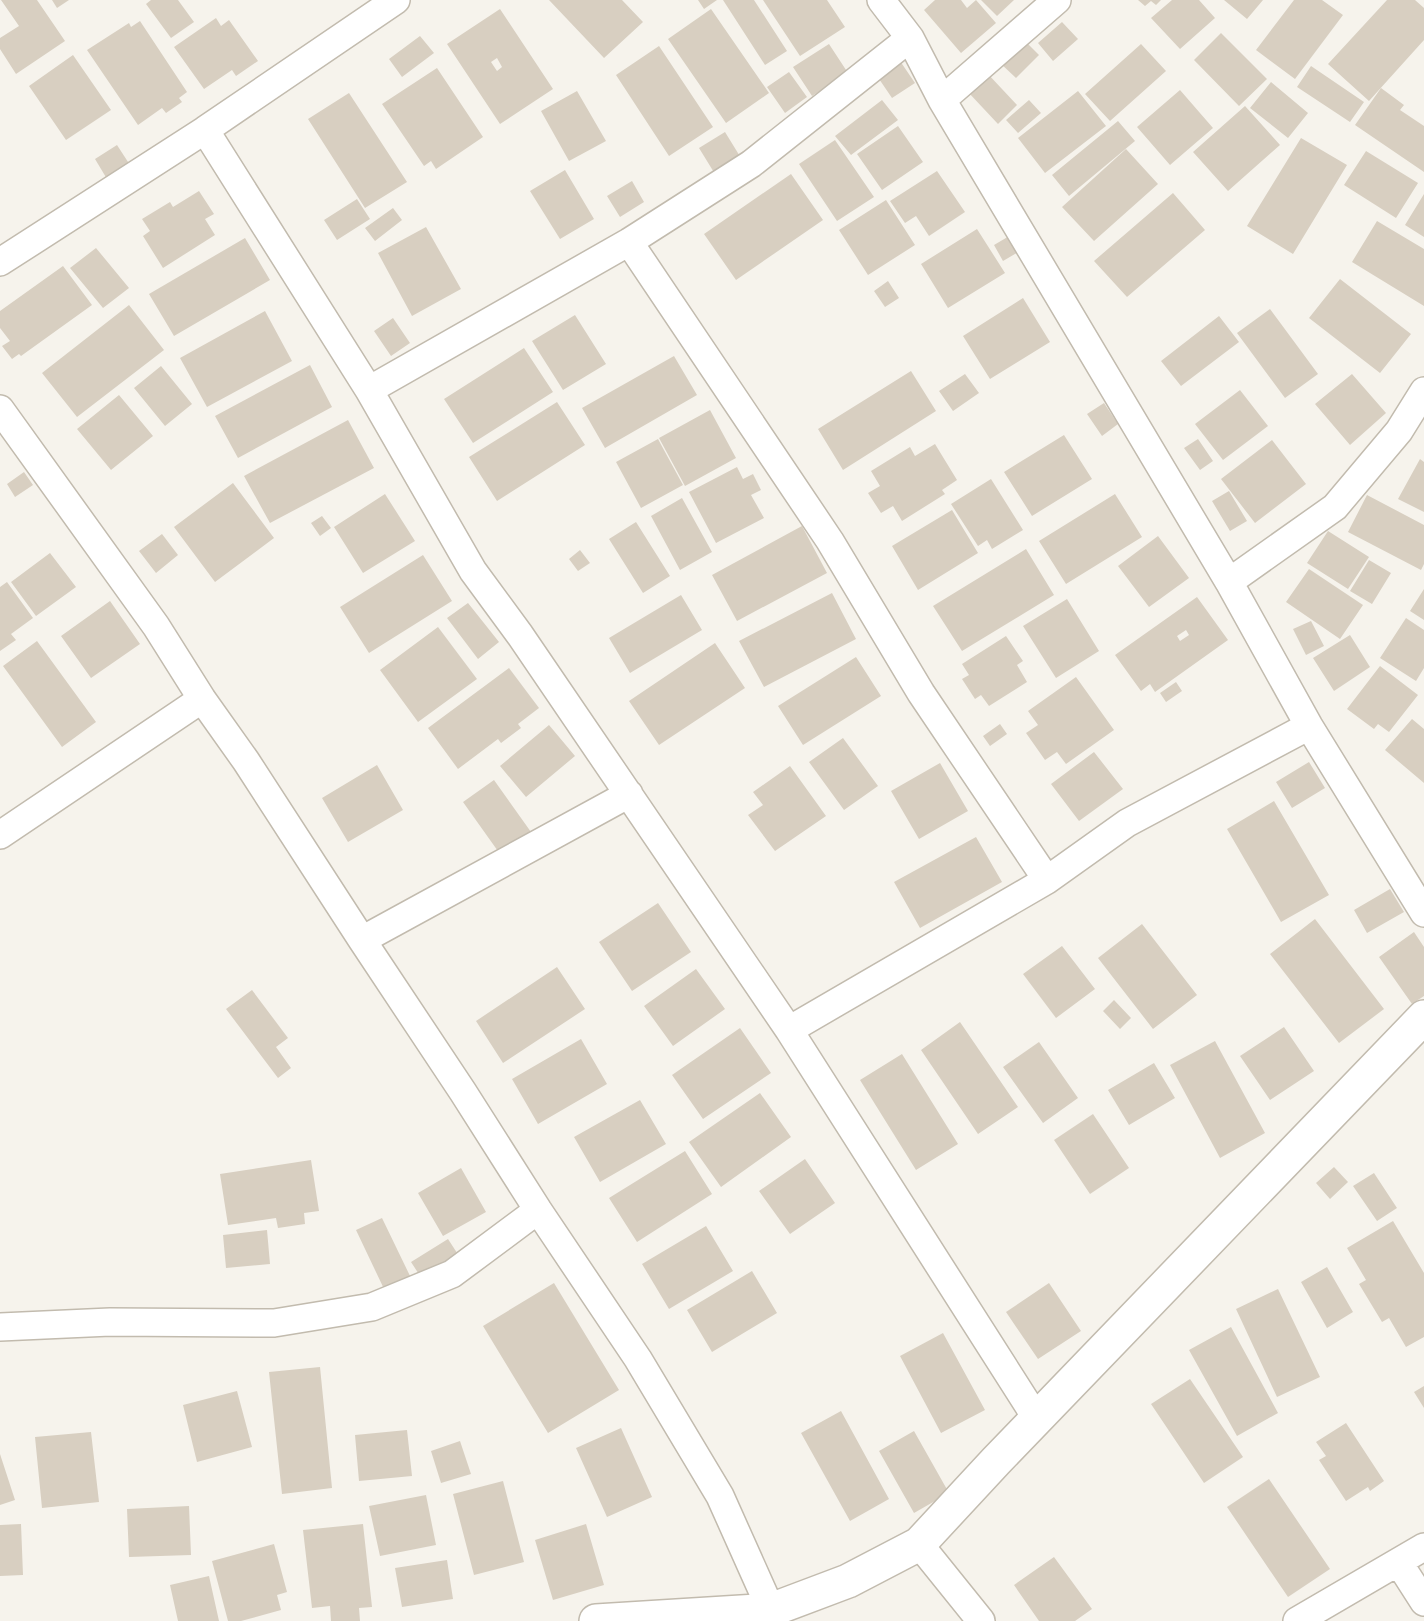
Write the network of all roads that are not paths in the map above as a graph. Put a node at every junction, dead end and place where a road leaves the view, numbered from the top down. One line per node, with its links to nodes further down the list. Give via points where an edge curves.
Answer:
1 (396, 0): 6 (street)
2 (881, 0): 4 (street)
3 (1057, 0): 5 (street)
4 (910, 38): 5 (street); 7 (street, via 751,164)
5 (942, 100): 13 (street)
6 (205, 130): 8 (street); 9 (street)
7 (629, 242): 9 (street); 18 (street, via 830,541 921,693)
8 (0, 262)
9 (369, 390): 16 (street, via 473,571)
10 (1424, 391): 13 (street, via 1398,431 1335,507)
11 (0, 409): 12 (street)
12 (9, 440): 14 (street, via 156,626)
13 (1229, 582): 15 (street)
14 (202, 699): 17 (street); 20 (street)
15 (1309, 726): 18 (street, via 1127,823); 19 (street)
16 (629, 794): 20 (street); 22 (street)
17 (0, 835)
18 (1047, 880): 22 (street)
19 (1424, 913)
20 (362, 940): 23 (street)
21 (1424, 1017): 25 (street)
22 (789, 1030): 25 (street)
23 (537, 1210): 24 (street, via 452,1274 372,1307 274,1323 110,1322); 30 (street, via 638,1359 720,1496)
24 (0, 1327)
25 (1036, 1419): 26 (street)
26 (919, 1544): 30 (street, via 848,1581); 32 (street)
27 (1424, 1547): 28 (street)
28 (1399, 1563): 29 (street); 33 (street)
29 (1424, 1602)
30 (771, 1610): 31 (street)
31 (596, 1621)
32 (981, 1621)
33 (1297, 1621)

